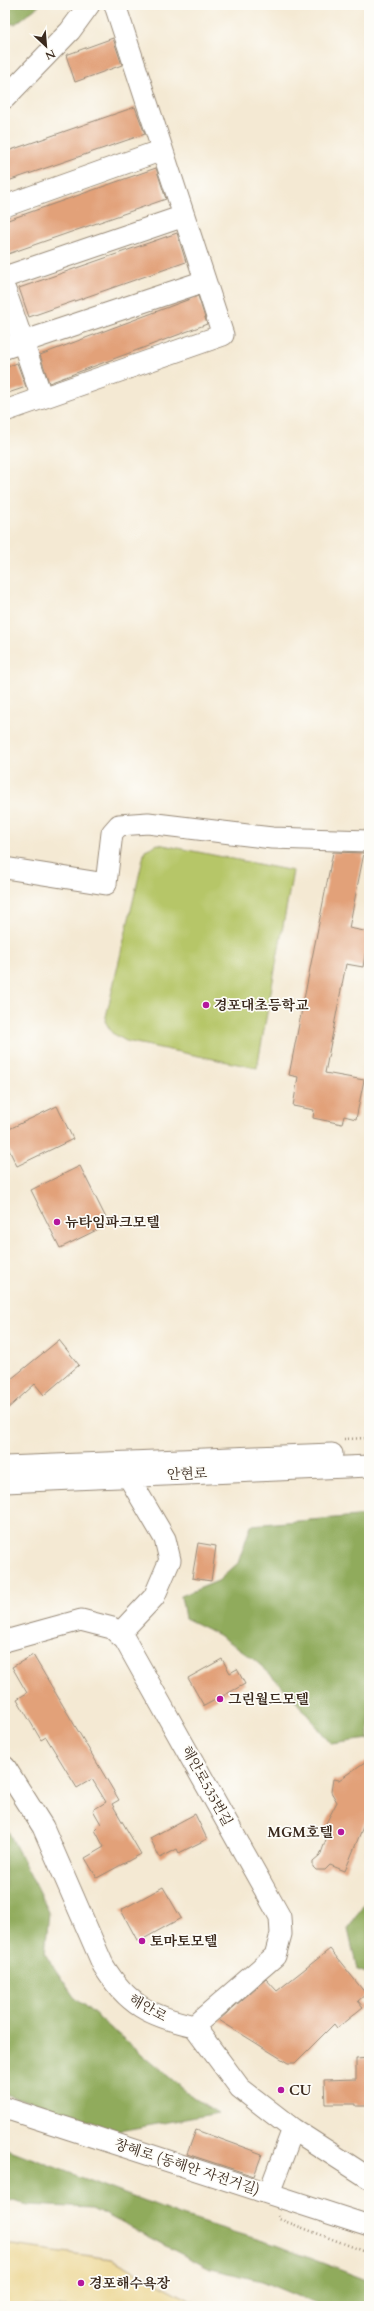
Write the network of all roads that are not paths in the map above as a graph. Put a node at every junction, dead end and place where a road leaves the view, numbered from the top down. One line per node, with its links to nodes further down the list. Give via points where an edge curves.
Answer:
1 (89, 5): 3 (street, via 70,31)
2 (116, 5): 4 (street)
3 (5, 98)
4 (162, 150): 5 (street); 6 (street)
5 (5, 206)
6 (184, 216): 7 (street); 8 (street)
7 (5, 277)
8 (205, 281): 10 (street); 11 (street, via 223,335)
9 (5, 290): 10 (street)
10 (14, 345): 11 (street)
11 (42, 398): 12 (street)
12 (5, 411)
13 (369, 842): 14 (street, via 272,838 148,823 118,825 112,833 106,884)
14 (5, 868)
15 (369, 1452): 17 (street, 안현로)
16 (369, 1466): 18 (street, 안현로)
17 (5, 1467)
18 (128, 1476): 19 (street, 안현로); 20 (street, via 165,1539 170,1560 154,1597)
19 (5, 1482)
20 (119, 1634): 21 (street, 해안로535번길, via 112,1628 81,1620); 23 (street, 해안로535번길, via 125,1640 280,1917 281,1934 276,1956)
21 (5, 1641)
22 (5, 1768): 23 (street, 해안로, via 43,1828 103,1965 115,1985 133,2002 152,2013 171,2021)
23 (194, 2026): 25 (street, via 240,2088)
24 (5, 2108): 27 (street, 창혜로 (동해안 자전거길))
25 (293, 2129): 26 (street); 27 (street)
26 (369, 2178)
27 (269, 2193): 28 (street, 창혜로 (동해안 자전거길))
28 (369, 2226)

